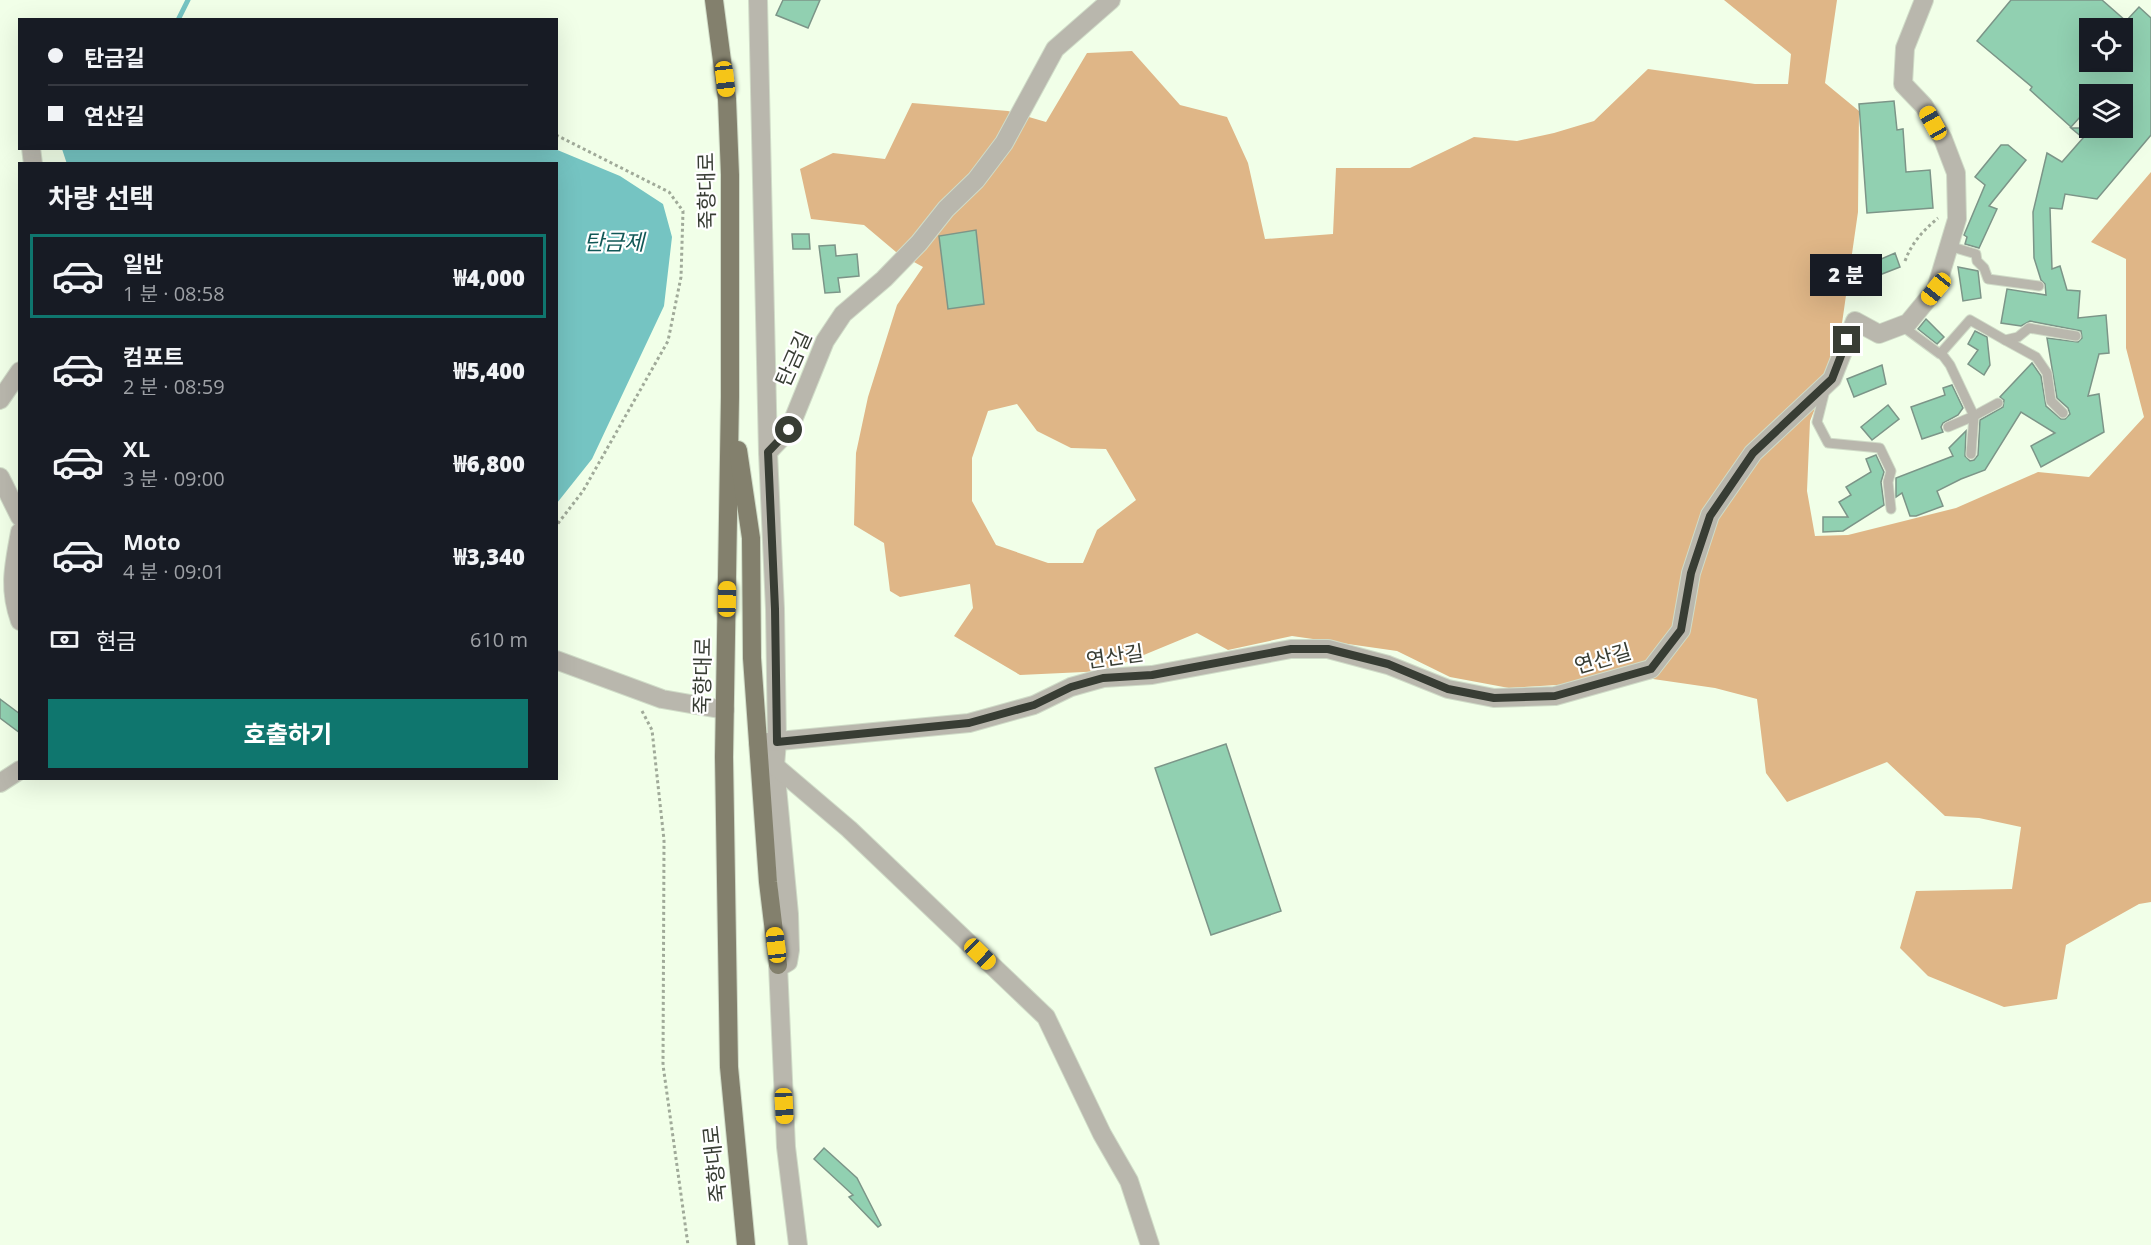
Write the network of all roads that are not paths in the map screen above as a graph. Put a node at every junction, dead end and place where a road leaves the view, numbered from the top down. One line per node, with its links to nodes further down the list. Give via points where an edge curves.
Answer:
1 (714, 0): 13 (main road, 죽향대로, via 727,99)
2 (758, 0): 19 (street, 탄금길)
3 (1111, 0): 19 (street, 탄금길, via 1055,49 1004,142 976,180 884,279 843,314 825,340 789,430)
4 (1924, 0): 5 (street, via 1905,48 1903,84 1924,106 1956,173 1957,219)
5 (1949, 246): 6 (lane, via 1976,254 1988,279); 7 (street, via 1936,289)
6 (2039, 286)
7 (1902, 326): 10 (lane); 12 (street, 연산길, via 1879,334 1855,321)
8 (2076, 336): 9 (lane, via 2029,328 2018,337)
9 (2005, 340): 10 (lane, via 1970,320); 16 (lane, via 2036,357 2047,373 2051,401)
10 (1941, 352): 17 (lane)
11 (18, 374): 14 (street)
12 (1826, 385): 22 (lane, via 1817,422 1828,443 1880,448 1891,471); 28 (street, 연산길, via 1753,453 1710,516 1691,573 1681,630 1651,669 1555,696 1494,698 1448,689 1388,664 1328,649 1291,649 1152,675 1103,678 1071,687 1034,705 969,723)
13 (730, 397): 27 (main road, 죽향대로); 29 (main road, via 751,538 752,658)
14 (0, 400)
15 (1998, 402): 17 (lane)
16 (2062, 413)
17 (1974, 416): 18 (lane); 20 (lane)
18 (1948, 427)
19 (768, 452): 28 (street)
20 (1971, 454)
21 (0, 477): 23 (street)
22 (1891, 509)
23 (18, 513)
24 (18, 541): 25 (street, via 12,585)
25 (18, 615)
26 (558, 661): 27 (street, via 662,699)
27 (725, 710): 34 (main road, 죽향대로, via 729,1067)
28 (777, 742): 29 (street, 연산길); 30 (street)
29 (758, 743): 33 (main road)
30 (775, 766): 33 (street, via 790,950 788,962); 36 (street, via 849,829 1046,1017 1129,1181)
31 (18, 771): 32 (street)
32 (0, 783)
33 (778, 965): 35 (street, via 786,1147)
34 (746, 1245)
35 (798, 1245)
36 (1150, 1245)

